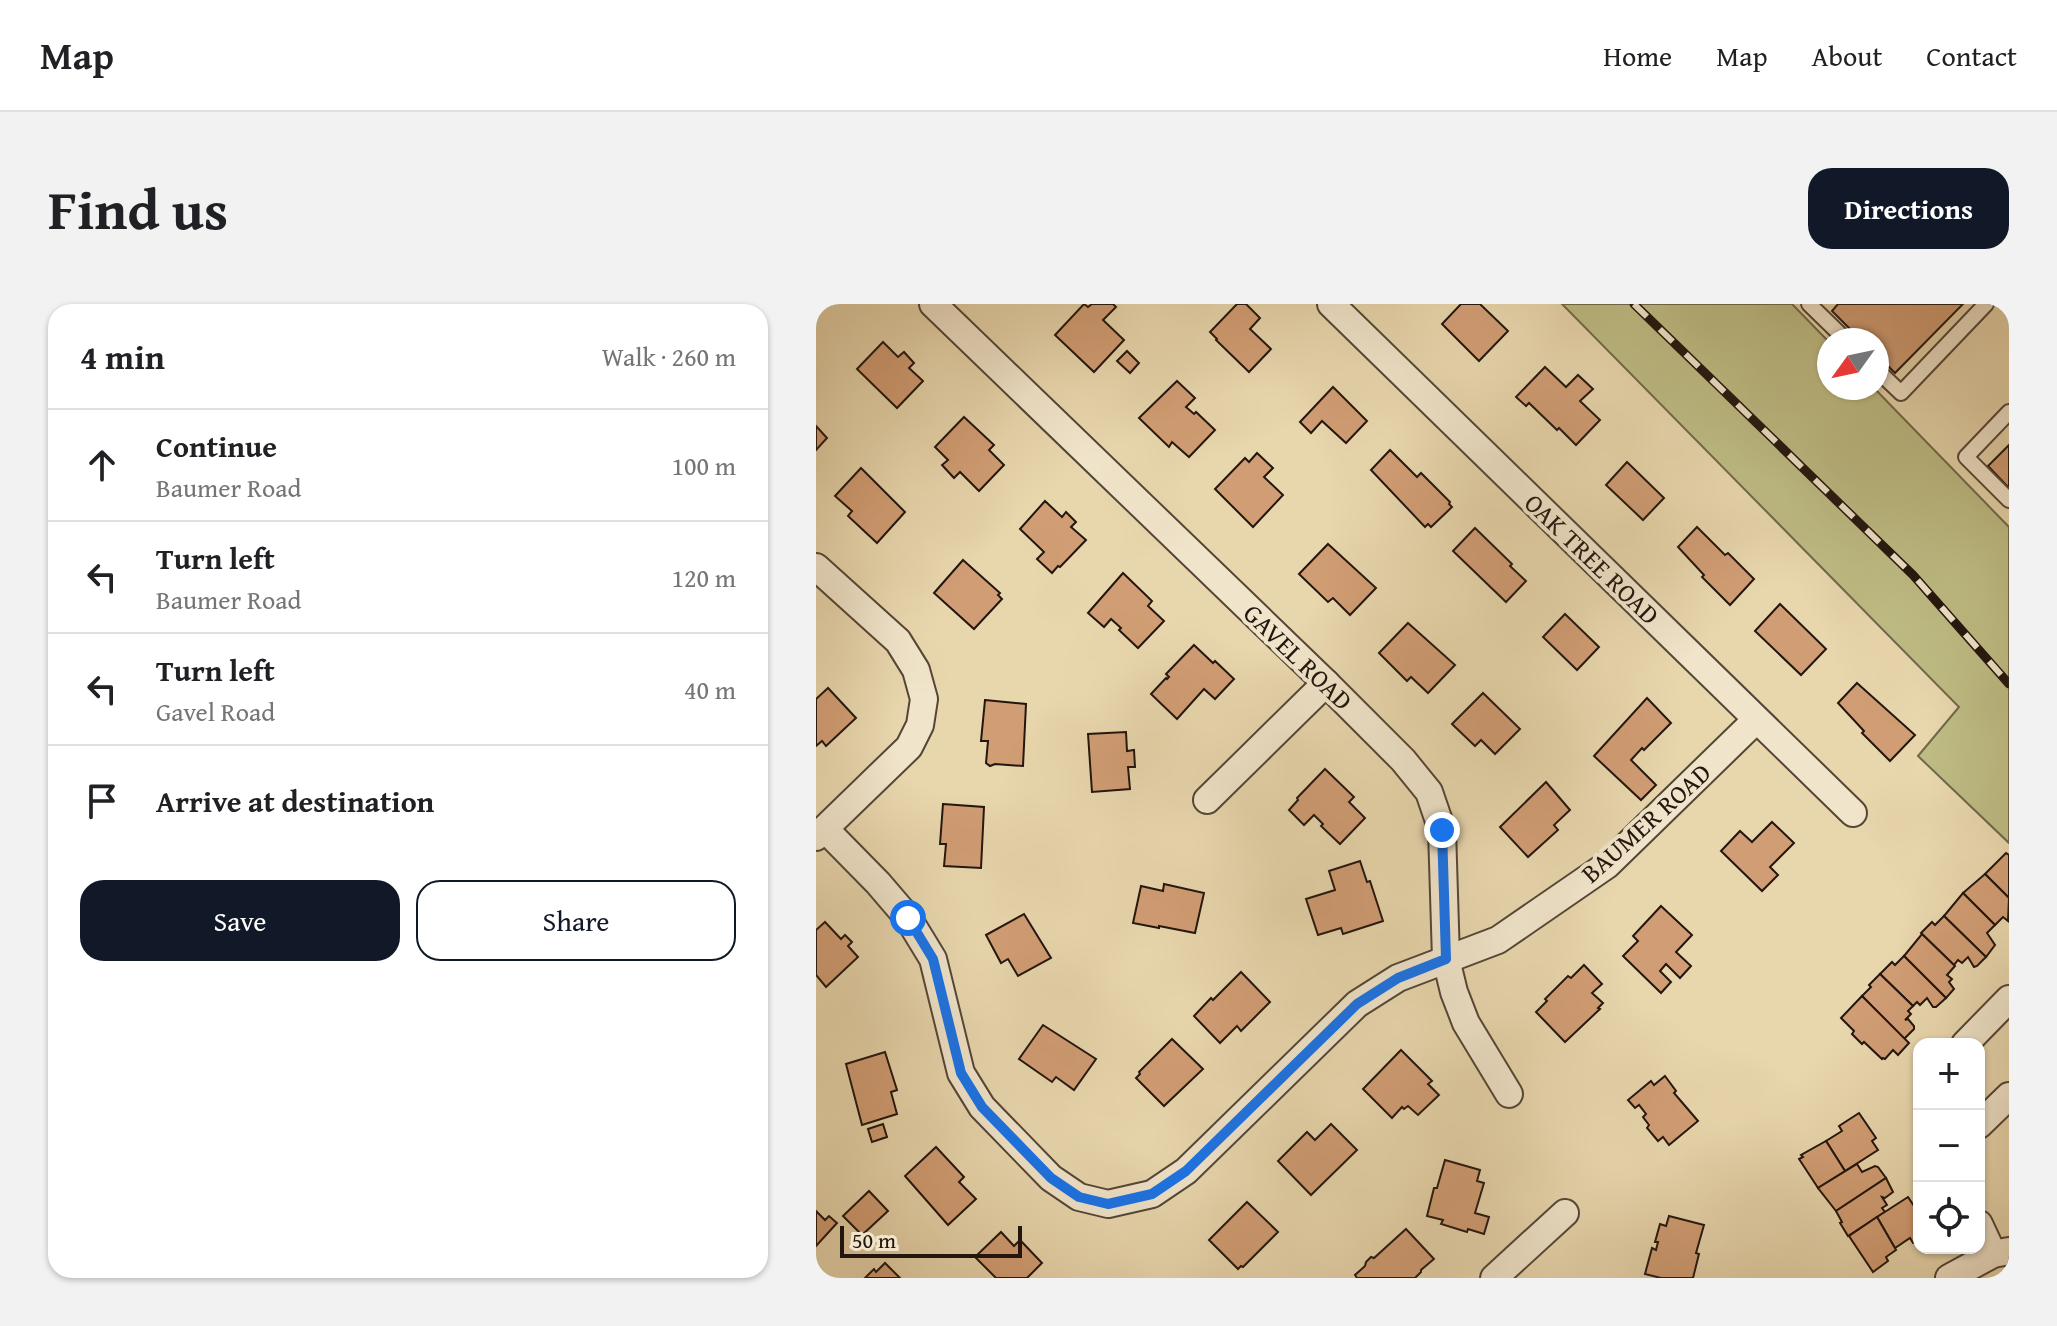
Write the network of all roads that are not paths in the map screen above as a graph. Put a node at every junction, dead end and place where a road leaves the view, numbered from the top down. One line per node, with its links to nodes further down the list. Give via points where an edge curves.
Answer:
1 (933, 304): 10 (street, GAVEL ROAD)
2 (1331, 304): 11 (street, OAK TREE ROAD)
3 (1809, 304): 5 (lane)
4 (1986, 304): 6 (lane, via 1901,393)
5 (1834, 328)
6 (1889, 382)
7 (2009, 412): 8 (lane, via 1966,457)
8 (2009, 500)
9 (816, 567): 14 (street, via 898,641 916,670 924,699 909,747)
10 (1326, 683): 12 (street); 15 (street, GAVEL ROAD, via 1429,792 1442,830)
11 (1756, 720): 13 (street, OAK TREE ROAD); 15 (street, BAUMER ROAD, via 1607,865 1498,940)
12 (1207, 800)
13 (1853, 813)
14 (821, 833): 15 (street, BAUMER ROAD, via 878,883 933,959 961,1073 982,1107 1051,1178 1079,1197 1108,1204 1152,1194 1186,1171 1357,1004 1398,978)
15 (1446, 959): 18 (street, GAVEL ROAD, via 1466,1023)
16 (2009, 999): 17 (street)
17 (1971, 1038)
18 (1509, 1094)
19 (2009, 1096): 20 (street)
20 (1985, 1119)
21 (1565, 1213): 24 (street)
22 (1985, 1232): 23 (street)
23 (2001, 1253): 25 (street)
24 (1494, 1278)
25 (1949, 1278)

